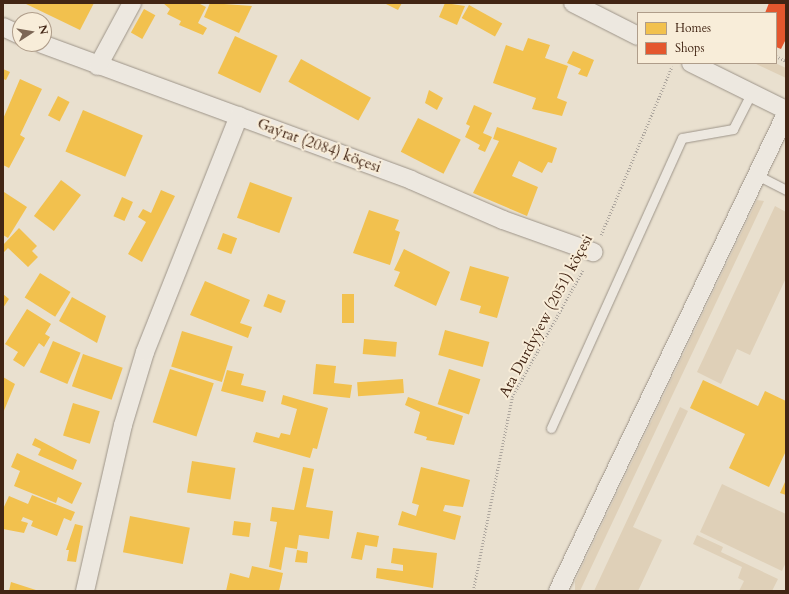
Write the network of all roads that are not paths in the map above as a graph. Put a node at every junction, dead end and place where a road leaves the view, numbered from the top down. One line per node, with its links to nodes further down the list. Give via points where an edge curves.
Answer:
1 (132, 3): 6 (street)
2 (572, 3): 3 (street)
3 (637, 36)
4 (52, 48): 6 (street, Gaýrat (2084) köçesi)
5 (693, 64): 7 (street)
6 (98, 66): 10 (street, Gaýrat (2084) köçesi)
7 (751, 94): 8 (street); 14 (lane, via 733,130 682,138)
8 (786, 110)
9 (786, 114): 11 (street)
10 (238, 116): 13 (street, Gaýrat (2084) köçesi); 15 (street, via 144,352 123,425)
11 (755, 174): 12 (lane); 16 (street)
12 (786, 190)
13 (593, 252)
14 (551, 428)
15 (85, 591)
16 (558, 591)

